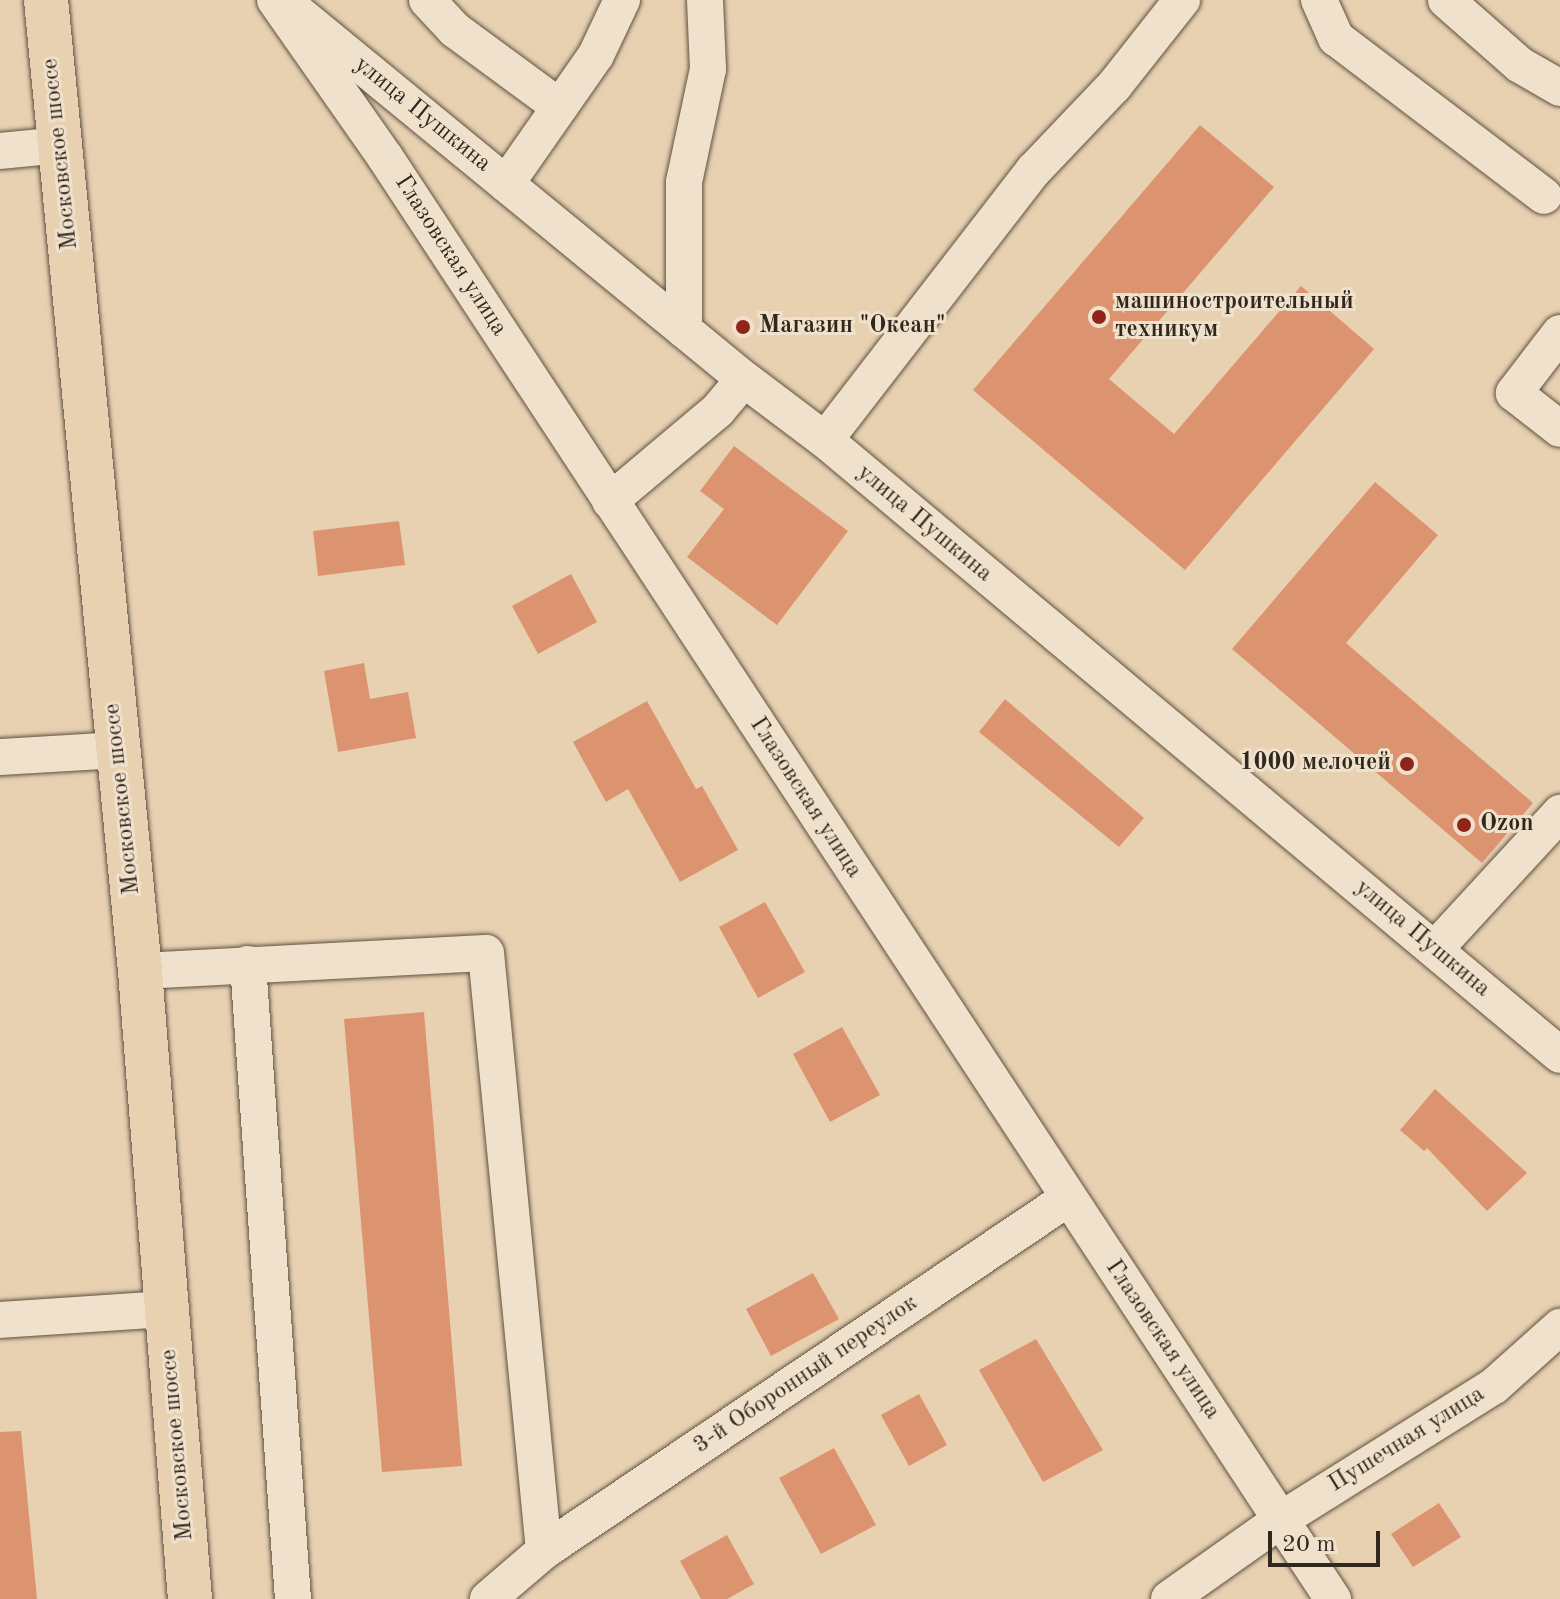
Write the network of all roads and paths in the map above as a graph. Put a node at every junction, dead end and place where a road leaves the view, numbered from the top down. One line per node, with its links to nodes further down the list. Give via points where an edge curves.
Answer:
1 (46, 0): 12 (main road, Московское шоссе)
2 (275, 0): 21 (street, Глазовская улица, via 385,157)
3 (282, 0): 14 (street, улица Пушкина)
4 (427, 0): 11 (street, via 455,30)
5 (622, 0): 11 (street, via 596,55)
6 (705, 0): 16 (street, via 708,69 684,182)
7 (1182, 0): 20 (street, via 1114,86 1034,170)
8 (1319, 0): 15 (street, via 1336,38)
9 (1446, 0): 10 (street, via 1520,65)
10 (1560, 88)
11 (560, 107): 14 (street)
12 (61, 145): 13 (street); 22 (main road, Московское шоссе)
13 (0, 151)
14 (506, 184): 16 (street, улица Пушкина)
15 (1544, 196)
16 (684, 330): 18 (street, улица Пушкина)
17 (1560, 333): 19 (street, via 1514,393)
18 (744, 379): 20 (street, улица Пушкина); 21 (street, via 718,410)
19 (1560, 429)
20 (825, 440): 25 (street, улица Пушкина)
21 (610, 501): 29 (street, Глазовская улица)
22 (118, 750): 23 (street); 27 (main road, Московское шоссе)
23 (0, 757)
24 (1560, 813): 25 (street)
25 (1435, 949): 28 (street, улица Пушкина)
26 (248, 964): 27 (street); 34 (street, via 486,953); 36 (street)
27 (140, 971): 30 (main road, Московское шоссе)
28 (1560, 1055)
29 (1067, 1199): 33 (street, Глазовская улица); 34 (street, 3-й Оборонный переулок)
30 (167, 1309): 31 (street); 35 (main road, Московское шоссе)
31 (0, 1320)
32 (1560, 1327): 33 (street, Пушечная улица, via 1494,1386)
33 (1282, 1519): 38 (street, Пушечная улица); 39 (street, Глазовская улица)
34 (544, 1551): 37 (street, 3-й Оборонный переулок)
35 (190, 1599)
36 (293, 1599)
37 (488, 1599)
38 (1169, 1599)
39 (1333, 1599)

